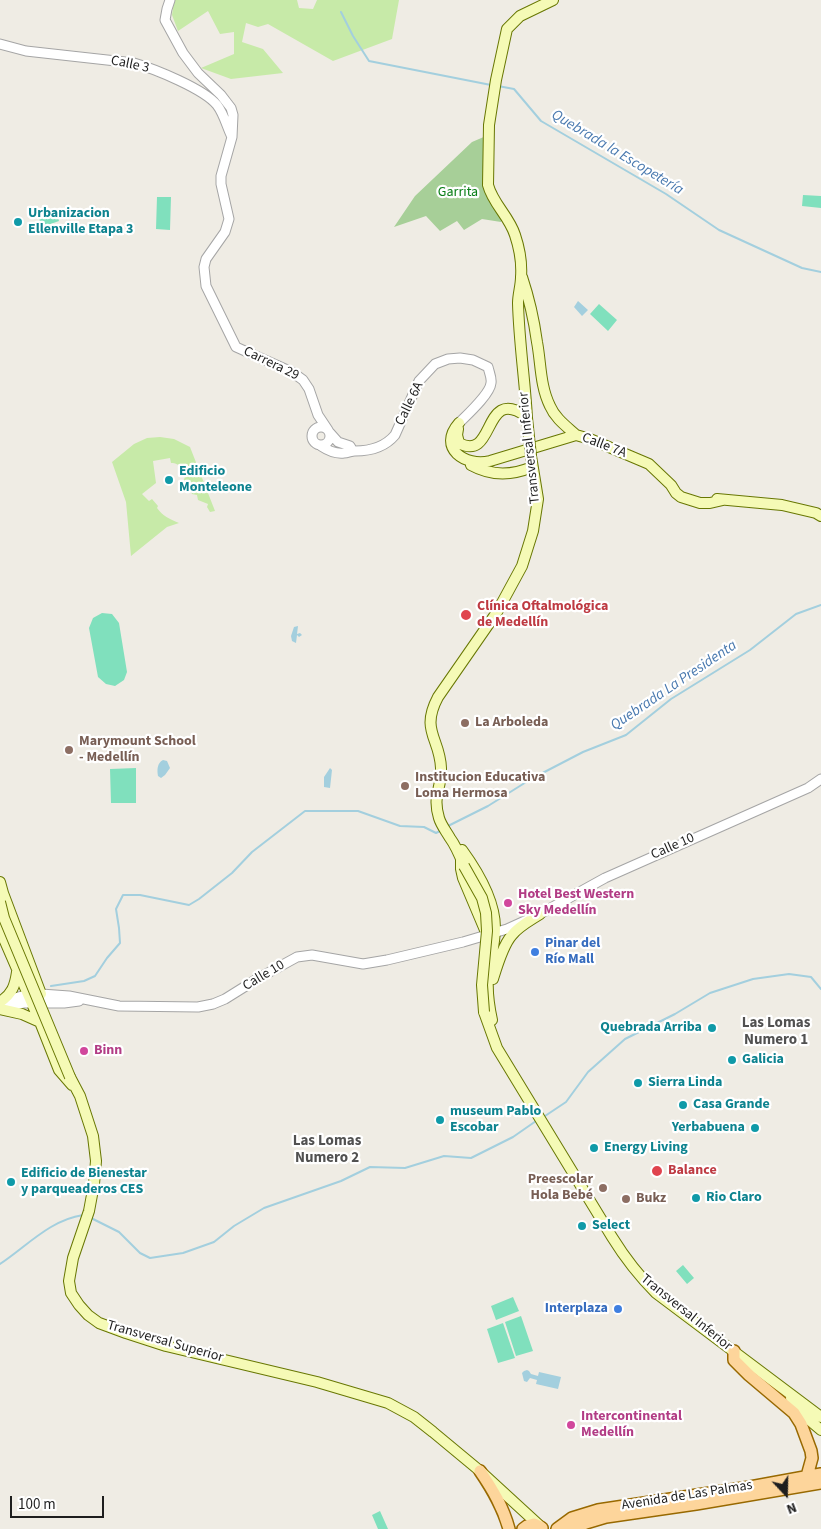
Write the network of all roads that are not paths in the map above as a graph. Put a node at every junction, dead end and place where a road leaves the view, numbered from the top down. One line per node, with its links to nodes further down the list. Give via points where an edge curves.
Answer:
1 (170, 0): 4 (street, via 165,20 183,53 221,95)
2 (553, 0): 7 (main road, Transversal Inferior, via 520,16 507,29 489,125 488,185 515,236)
3 (0, 44): 5 (street, Calle 3, via 26,51 147,67 205,94)
4 (234, 115): 5 (street); 6 (street, Carrera 29)
5 (223, 117): 6 (street, Calle 3)
6 (232, 138): 8 (street, Carrera 29, via 221,176 229,216 206,267 207,289 236,347 303,380)
7 (521, 276): 9 (main road, Transversal Inferior, via 518,301); 13 (main road, via 534,325 546,398 555,416)
8 (318, 415): 11 (street); 12 (street, Carrera 29)
9 (526, 417): 14 (main road, via 513,408 503,410 493,418 480,442 469,446); 18 (main road, Transversal Inferior, bridge)
10 (459, 423): 14 (main road, via 457,435); 16 (street, Calle 6A, via 488,391 491,378 488,367 473,360 448,359 434,364 419,381 390,442 369,450); 17 (main road, via 452,440)
11 (314, 430): 12 (street, via 320,427); 15 (street, via 312,440)
12 (329, 431): 15 (street, via 329,442); 16 (street, via 338,442 350,446)
13 (576, 435): 17 (main road, Calle 7A, via 480,463 469,462); 19 (main road, Calle 7A, via 649,464)
14 (460, 443): 17 (main road)
15 (321, 446): 16 (street, Calle 6A, via 342,454)
16 (353, 451)
17 (461, 454): 18 (main road, via 472,466 494,473 517,472)
18 (532, 467): 27 (main road, Transversal Inferior, via 538,499 533,531 522,566 497,612 438,698 431,715 430,729 442,766 435,800)
19 (671, 485): 20 (main road, Calle 7A, via 695,496); 21 (main road, Calle 7A, via 676,494)
20 (723, 500): 21 (main road, Calle 7A); 23 (main road, Calle 7A, via 782,505)
21 (700, 503): 22 (main road)
22 (686, 506)
23 (821, 516)
24 (821, 779): 26 (street, Calle 10)
25 (821, 785): 26 (street, Calle 10)
26 (808, 788): 31 (street, Calle 10, via 605,878)
27 (446, 832): 28 (main road, Transversal Inferior); 33 (main road, via 472,863 482,882 490,901)
28 (463, 862): 33 (main road, via 463,878); 42 (main road, Transversal Inferior, bridge, via 482,898 487,919 482,985 484,1012)
29 (0, 882): 32 (main road)
30 (0, 902): 43 (main road, Transversal Superior, bridge)
31 (540, 914): 33 (street, Calle 10, via 507,929); 37 (main road, via 509,938)
32 (7, 929): 34 (main road); 35 (main road, via 21,943)
33 (491, 930): 37 (main road); 38 (street, Calle 10, via 464,942 362,964 312,955 297,957 225,999 198,1007 119,1006)
34 (18, 971): 36 (main road); 39 (main road, via 14,987)
35 (41, 994): 36 (street, Calle 10); 38 (street, Calle 10)
36 (30, 999): 38 (street, Calle 10, via 64,1003); 39 (street, Calle 10); 40 (street, Calle 10); 41 (main road)
37 (489, 999): 42 (main road)
38 (84, 1000)
39 (0, 1002)
40 (0, 1009): 41 (main road)
41 (40, 1022): 43 (main road, via 59,1070)
42 (493, 1038): 44 (main road, Transversal Inferior, via 630,1265 656,1293)
43 (77, 1092): 48 (main road, Transversal Superior, via 93,1136 96,1160 87,1216 69,1281 78,1305 88,1315 99,1323 166,1346 317,1382 388,1403 414,1417)
44 (734, 1351): 45 (main road, Transversal Inferior); 50 (main road, via 734,1360 801,1424 812,1451)
45 (789, 1393): 46 (main road, Transversal Inferior); 47 (main road, via 801,1413)
46 (821, 1417)
47 (821, 1430)
48 (480, 1471): 52 (main road, via 498,1498); 54 (main road, Transversal Superior)
49 (821, 1474): 50 (main road, Avenida de Las Palmas)
50 (807, 1476): 55 (main road, Avenida de Las Palmas, via 598,1510 572,1518)
51 (821, 1483): 56 (main road, Avenida de Las Palmas, via 606,1517)
52 (509, 1529)
53 (523, 1529): 54 (main road, via 534,1524)
54 (543, 1529)
55 (557, 1529)
56 (572, 1529)

